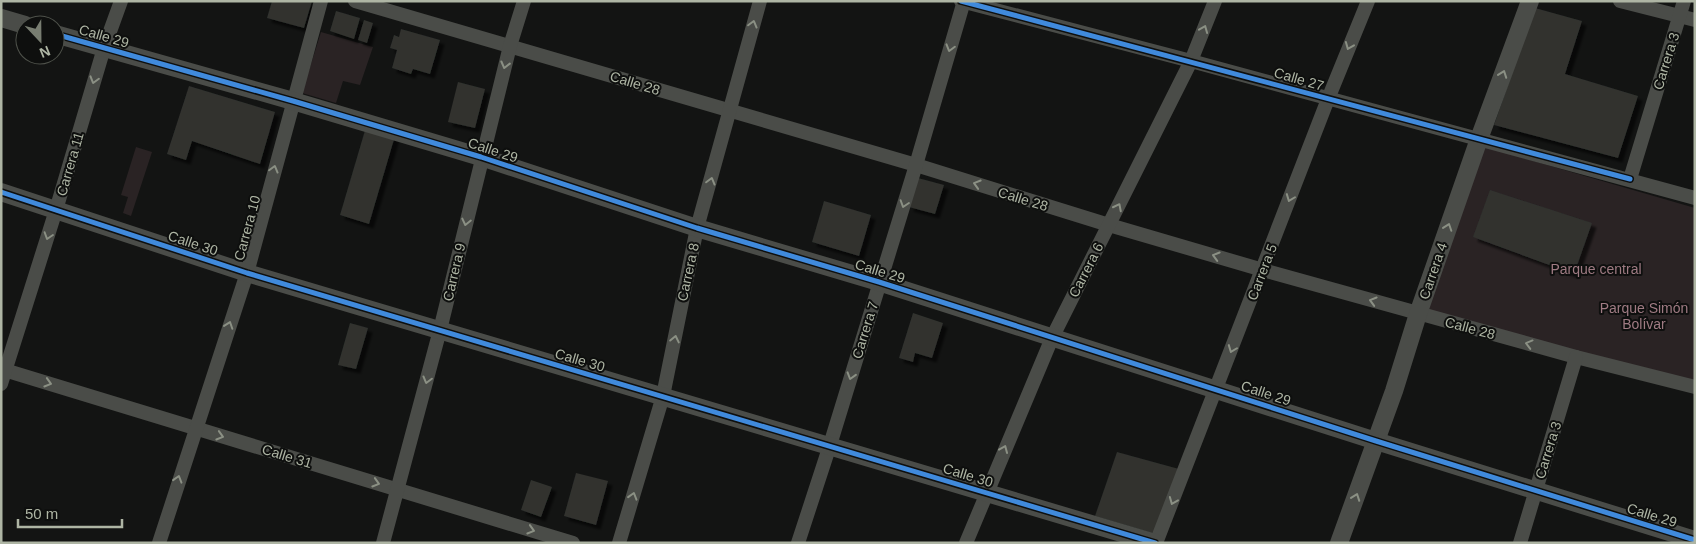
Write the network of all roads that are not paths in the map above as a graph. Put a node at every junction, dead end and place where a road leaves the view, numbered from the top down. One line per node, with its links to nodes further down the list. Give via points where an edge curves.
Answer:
1 (121, 1): 18 (street, Carrera 11)
2 (321, 1): 21 (street, Carrera 10)
3 (354, 1): 17 (street, Calle 28)
4 (524, 1): 17 (street, Carrera 9)
5 (760, 1): 22 (street, Carrera 8, one-way to 5)
6 (1215, 1): 19 (street, Carrera 6, one-way to 6)
7 (1368, 1): 20 (street, Carrera 5, one-way to 20)
8 (1530, 1): 23 (street, Carrera 4, one-way to 8)
9 (1620, 1): 12 (street)
10 (1684, 1): 12 (street, Carrera 3)
11 (963, 2): 19 (street, Calle 27); 25 (street, Carrera 7, one-way to 25)
12 (1679, 16): 14 (street); 26 (street, Carrera 3)
13 (1, 18): 15 (street)
14 (1695, 20)
15 (15, 22)
16 (65, 37): 18 (street, Calle 29)
17 (510, 46): 22 (street, Calle 28); 24 (street, Carrera 9, one-way to 24)
18 (104, 48): 21 (street, Calle 29); 29 (street, Carrera 11, one-way to 29)
19 (1191, 61): 20 (street, Calle 27); 30 (street, Carrera 6, one-way to 19)
20 (1328, 99): 23 (street, Calle 27); 32 (street, Carrera 5, one-way to 32)
21 (293, 100): 24 (street, Calle 29); 33 (street, Carrera 10, one-way to 21)
22 (730, 112): 25 (street, Calle 28); 31 (street, Carrera 8, one-way to 22)
23 (1479, 139): 26 (street, Calle 27); 35 (street, Carrera 4, one-way to 23)
24 (481, 157): 31 (street, Calle 29); 36 (street, Carrera 9, one-way to 36)
25 (916, 165): 30 (street, Calle 28, one-way to 25); 34 (street, Carrera 7, one-way to 34)
26 (1630, 179): 28 (street, Calle 27)
27 (1, 192): 29 (street, Calle 30)
28 (1695, 198)
29 (56, 210): 33 (street, Calle 30); 39 (street, Carrera 11, one-way to 39)
30 (1109, 225): 32 (street, Calle 28, one-way to 30); 37 (street, Carrera 6)
31 (698, 228): 34 (street, Calle 29); 42 (street, Carrera 8, one-way to 31)
32 (1263, 270): 35 (street, Calle 28, one-way to 32); 41 (street, Carrera 5, one-way to 41)
33 (246, 273): 36 (street, Calle 30); 43 (street, Carrera 10, one-way to 33)
34 (879, 282): 37 (street, Calle 29); 45 (street, Carrera 7, one-way to 45)
35 (1418, 314): 38 (street, Calle 28, one-way to 35); 44 (street, Carrera 4)
36 (440, 330): 42 (street, Calle 30); 46 (street, Carrera 9, one-way to 46)
37 (1052, 338): 41 (street, Calle 29); 48 (street, Carrera 6, one-way to 37)
38 (1576, 357): 40 (street, Calle 28); 47 (street, Carrera 3)
39 (3, 374): 43 (street, Calle 31, one-way to 43)
40 (1695, 387)
41 (1217, 388): 44 (street, Calle 29); 56 (street, Carrera 5, one-way to 56)
42 (663, 396): 45 (street, Calle 30); 53 (street, Carrera 8, one-way to 42)
43 (194, 428): 46 (street, Calle 31, one-way to 46); 50 (street, Carrera 10, one-way to 43)
44 (1376, 441): 47 (street, Calle 29); 57 (street, Carrera 4, one-way to 44)
45 (830, 445): 48 (street, Calle 30); 54 (street, Carrera 7)
46 (397, 489): 51 (street, Carrera 9); 52 (street, Calle 31, one-way to 52)
47 (1536, 491): 49 (street, Calle 29); 58 (street, Carrera 3)
48 (986, 492): 55 (street, Carrera 6); 56 (street, Calle 30)
49 (1693, 538)
50 (159, 543)
51 (383, 543)
52 (573, 543)
53 (619, 543)
54 (798, 543)
55 (966, 543)
56 (1155, 543)
57 (1339, 543)
58 (1520, 543)

